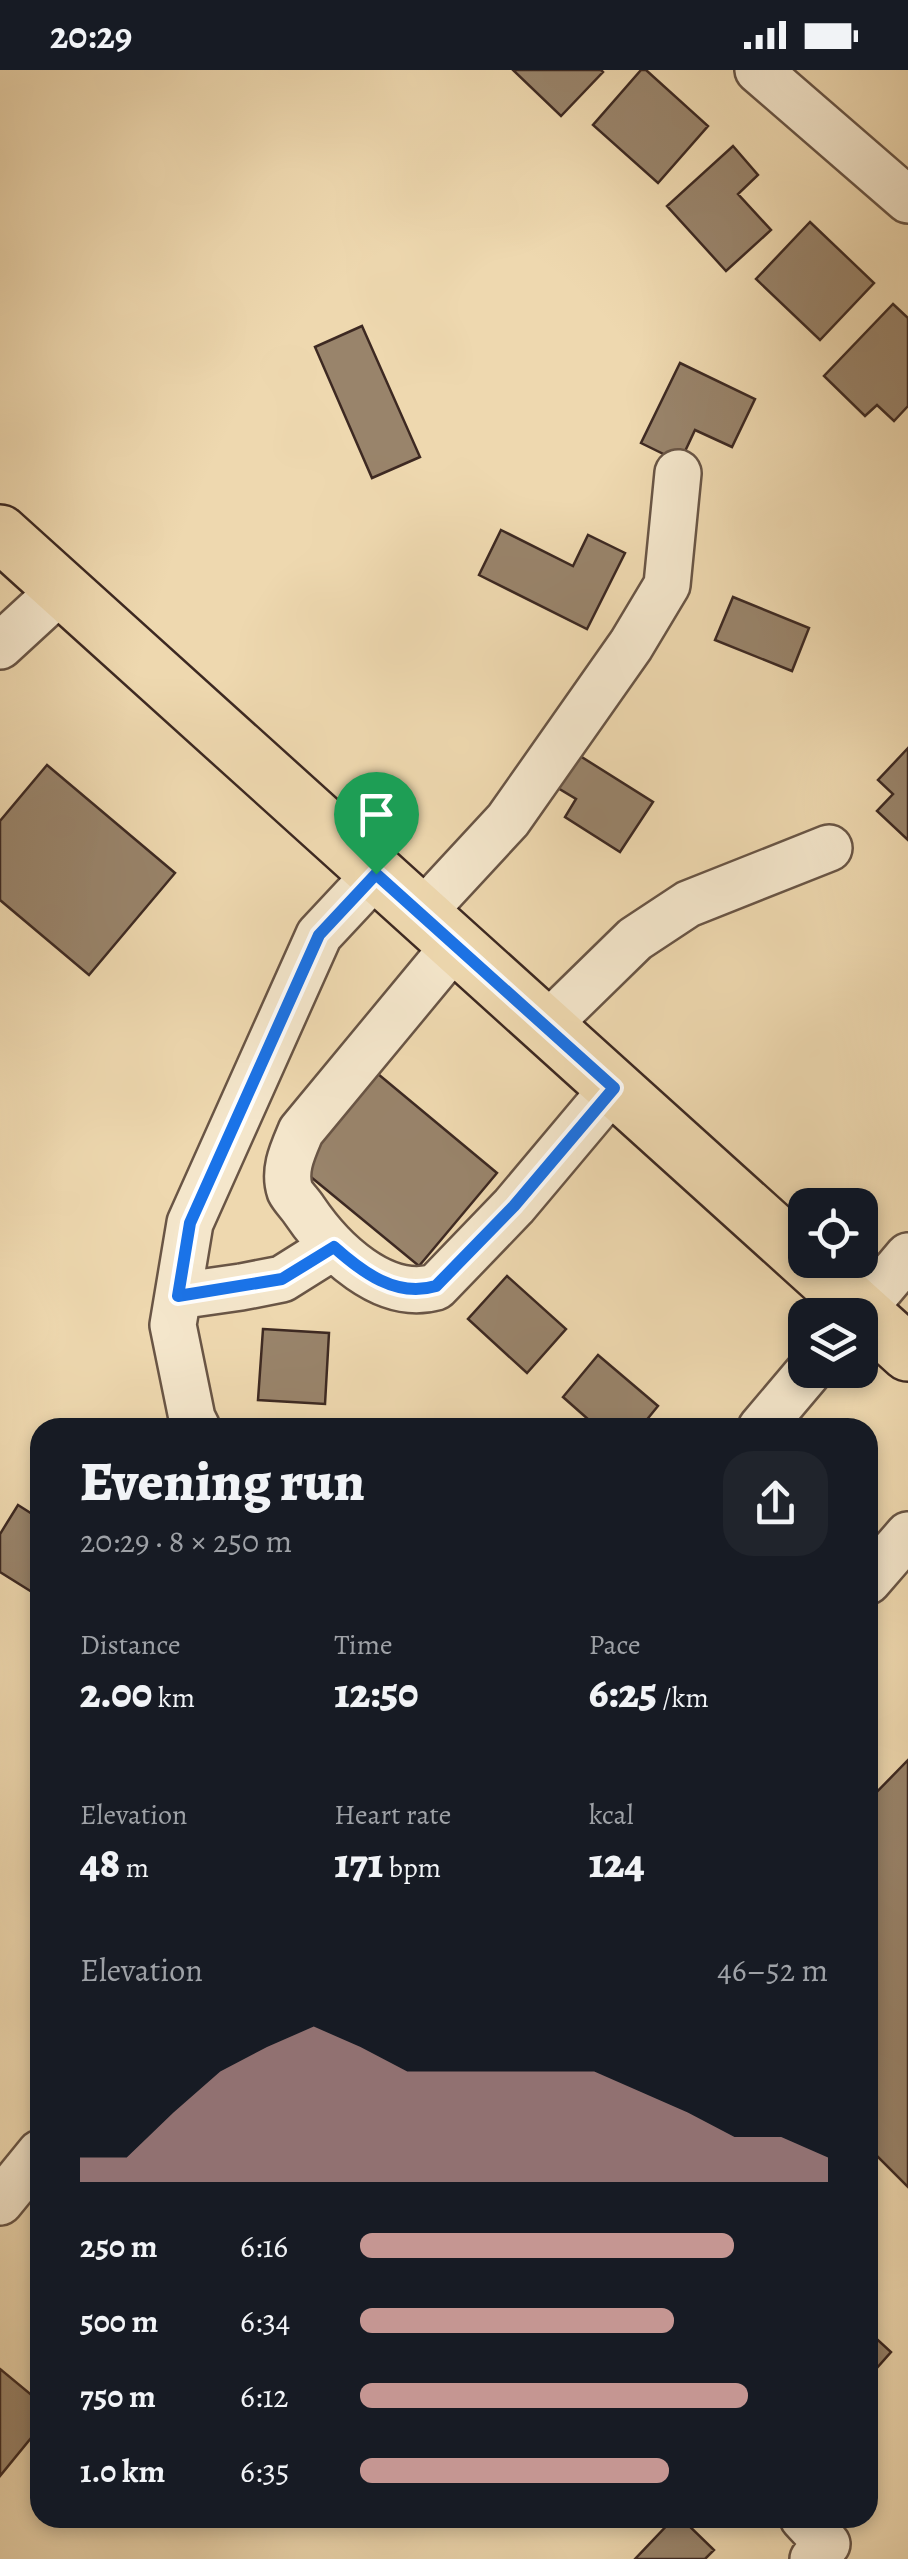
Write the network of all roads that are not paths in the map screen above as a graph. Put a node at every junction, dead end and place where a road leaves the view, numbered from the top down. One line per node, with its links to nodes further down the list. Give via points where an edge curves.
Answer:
1 (758, 70): 2 (street)
2 (908, 200)
3 (678, 473): 9 (street, via 667,585)
4 (0, 533): 5 (main road)
5 (62, 589): 6 (street); 8 (main road)
6 (0, 646)
7 (829, 848): 10 (street, via 688,904 634,939)
8 (376, 874): 9 (main road); 16 (street, via 319,935 190,1223)
9 (438, 929): 10 (main road); 13 (street, via 288,1160 290,1190)
10 (546, 1026): 11 (main road)
11 (614, 1088): 12 (main road); 13 (street, via 436,1286 395,1288)
12 (788, 1245)
13 (334, 1247): 16 (street, via 282,1279)
14 (908, 1256): 18 (street)
15 (823, 1278): 17 (main road)
16 (178, 1296): 22 (street, via 173,1325)
17 (844, 1298)
18 (872, 1298)
19 (878, 1328): 20 (main road)
20 (908, 1352)
21 (795, 1388): 23 (street)
22 (192, 1418)
23 (769, 1418)
24 (908, 1535): 25 (street)
25 (878, 1570)
26 (30, 2165): 27 (street)
27 (0, 2202)

